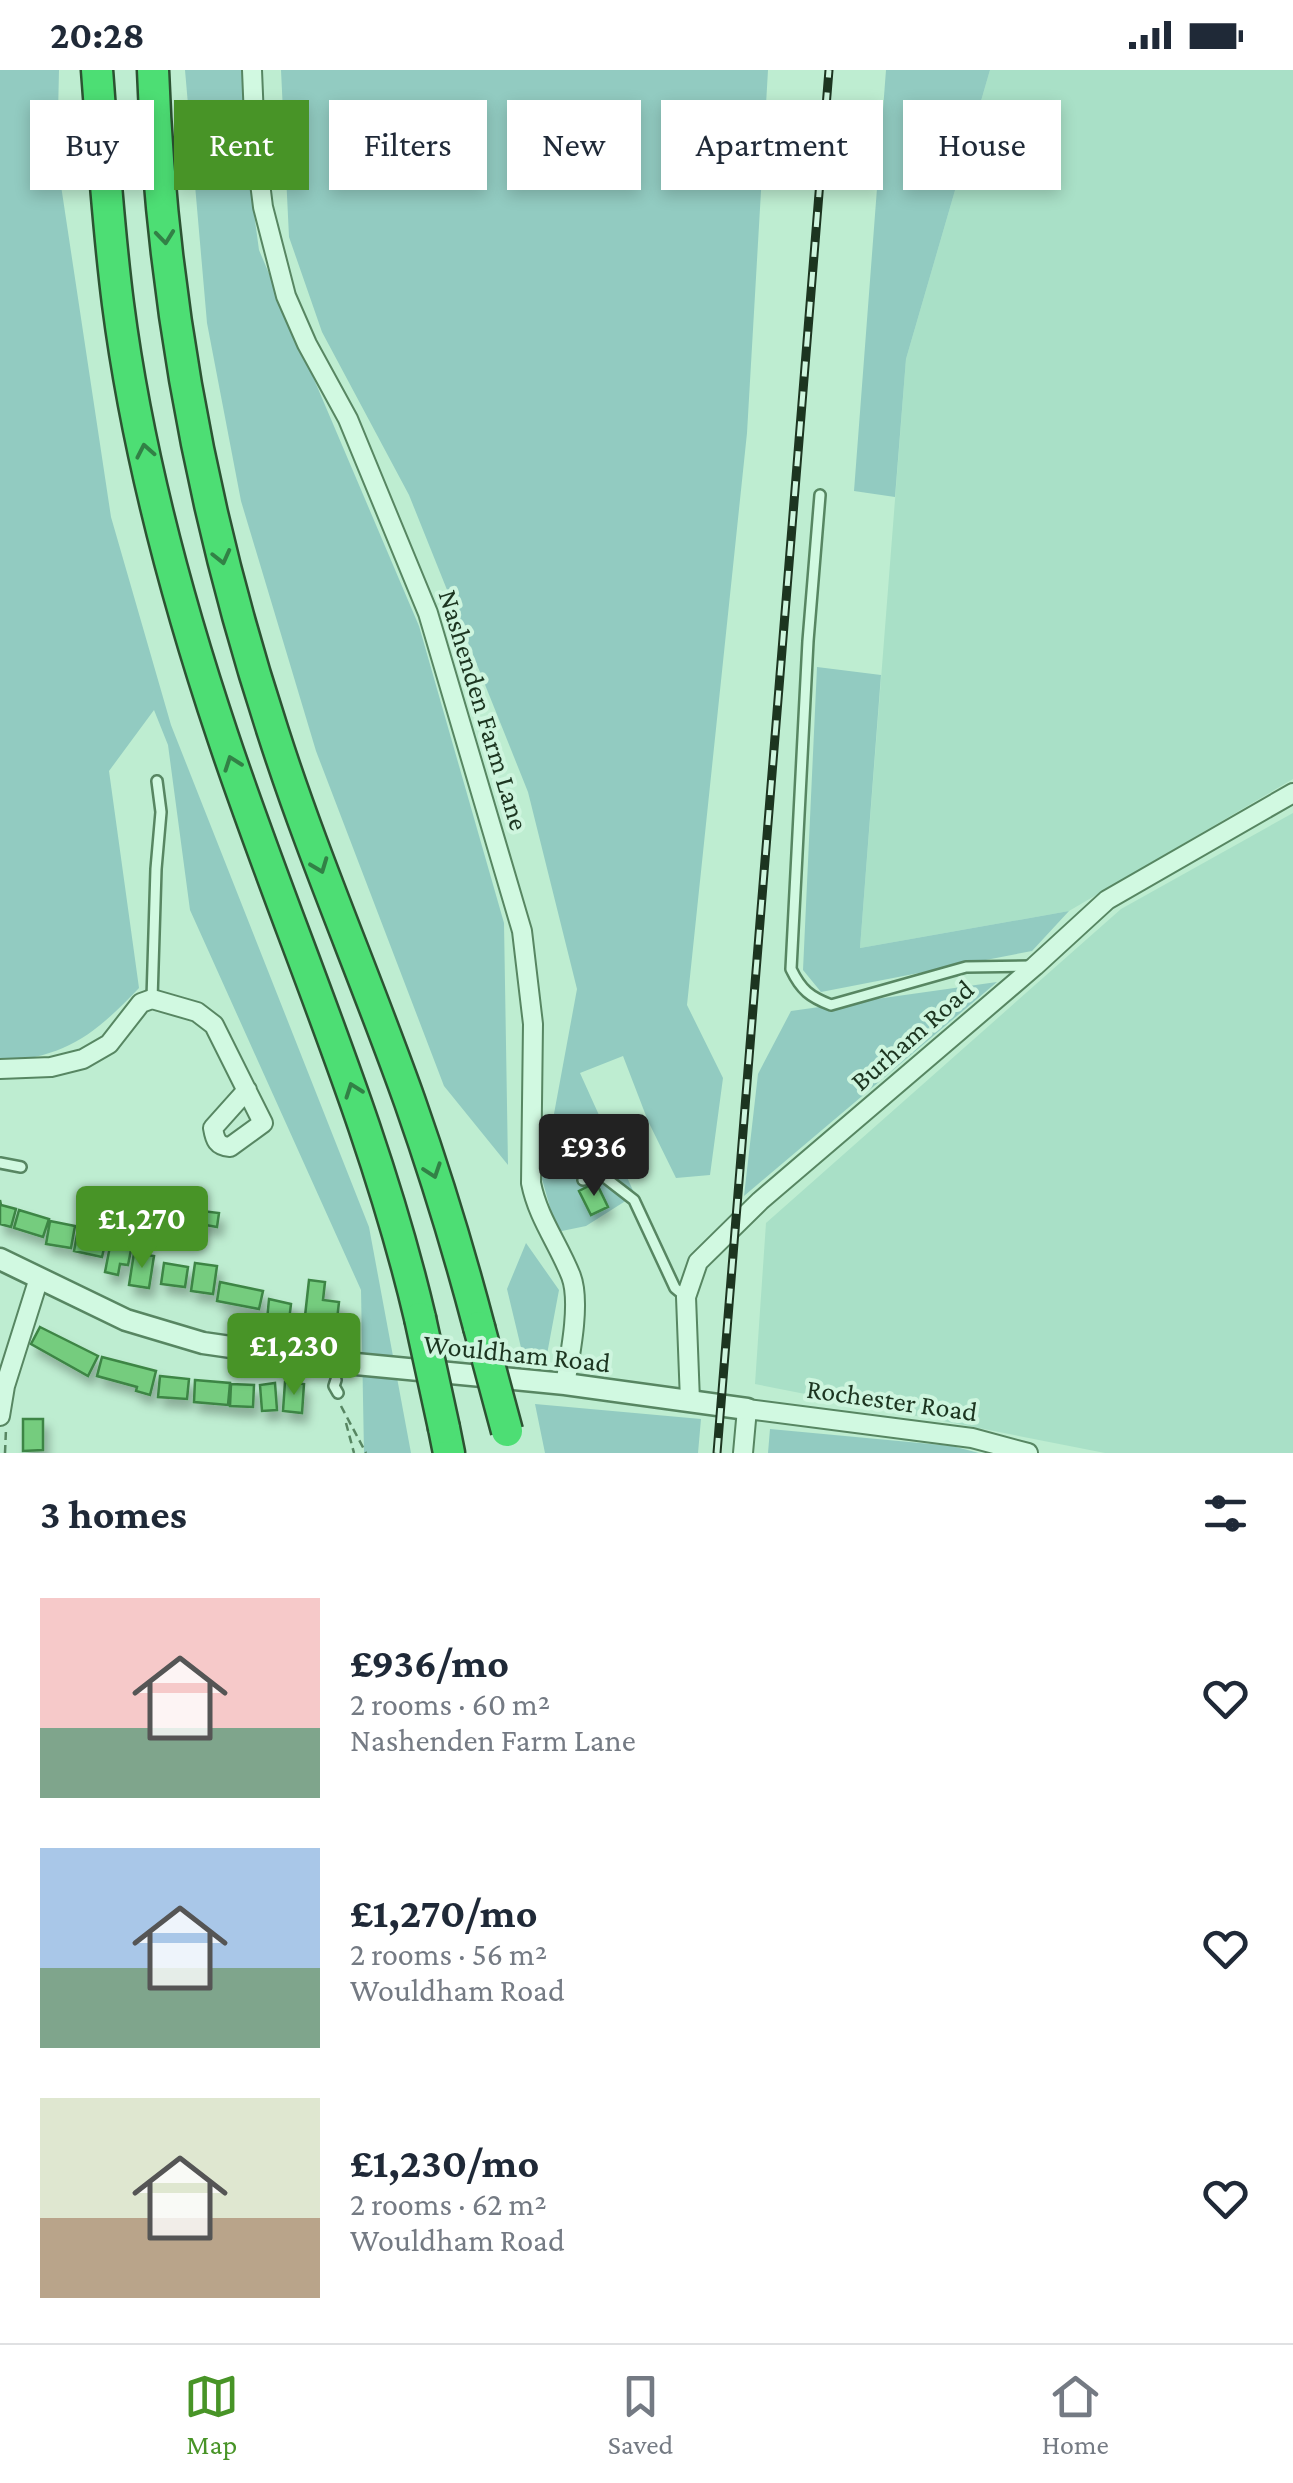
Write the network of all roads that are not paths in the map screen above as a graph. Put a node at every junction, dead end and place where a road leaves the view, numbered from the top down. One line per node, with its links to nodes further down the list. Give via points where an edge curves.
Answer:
1 (97, 70): 23 (highway, one-way to 1, bridge, via 392,1206 223,738 169,556 118,306)
2 (153, 70): 24 (highway, one-way to 24, bridge, via 175,320 230,590 298,806 455,1237)
3 (252, 70): 18 (street, Nashenden Farm Lane, via 263,206 286,296 348,419 428,613 522,931 533,1024 531,1183 573,1280)
4 (820, 495): 7 (lane, via 791,969 810,997 831,1005 966,967)
5 (157, 780): 8 (lane)
6 (1293, 793): 7 (street, Burham Road, via 1107,900)
7 (1034, 966): 16 (street, Burham Road, via 760,1201 698,1262)
8 (152, 999): 9 (street, via 109,1044 83,1059); 10 (street, via 197,1012 214,1025)
9 (0, 1069)
10 (247, 1090)
11 (0, 1164): 12 (lane)
12 (21, 1167)
13 (583, 1180): 16 (lane, via 603,1176 634,1200 674,1288)
14 (0, 1259): 15 (street, Wouldham Road)
15 (39, 1278): 18 (street, Wouldham Road, via 126,1320 203,1343); 22 (street)
16 (686, 1297): 20 (street, Burham Road)
17 (336, 1380): 19 (lane)
18 (565, 1384): 20 (street, Wouldham Road)
19 (338, 1393)
20 (690, 1401): 21 (street, Wouldham Road)
21 (746, 1409): 25 (street); 26 (street, Rochester Road, via 972,1438)
22 (0, 1416)
23 (447, 1440)
24 (509, 1442)
25 (743, 1453)
26 (1028, 1453)

